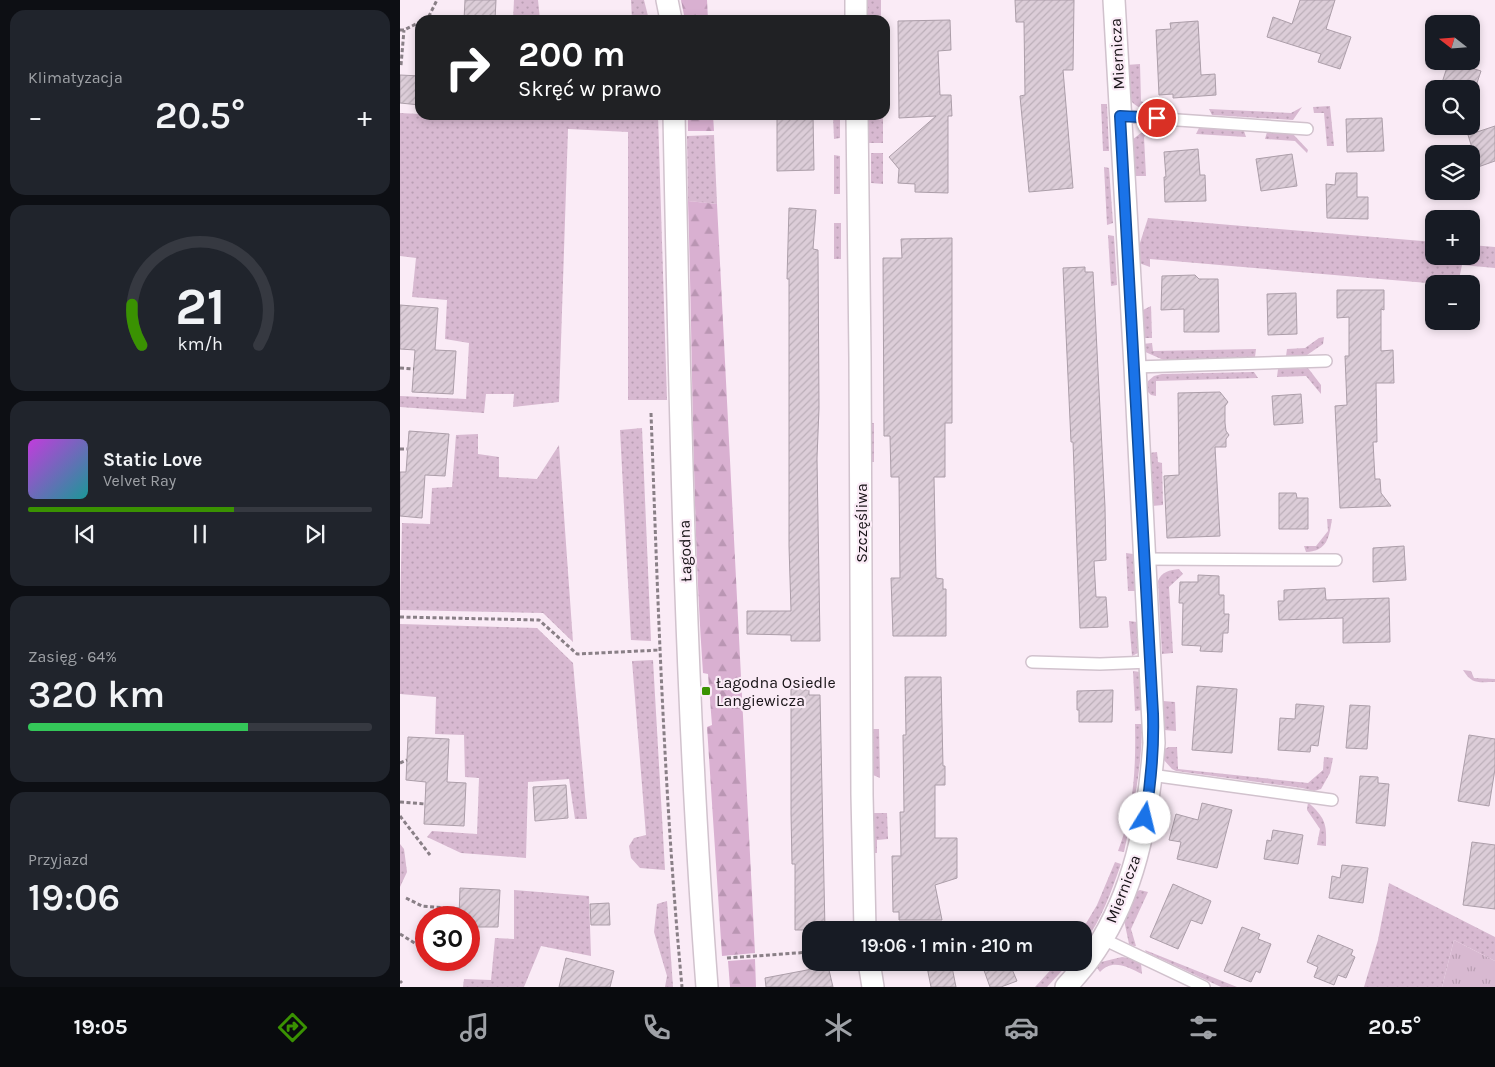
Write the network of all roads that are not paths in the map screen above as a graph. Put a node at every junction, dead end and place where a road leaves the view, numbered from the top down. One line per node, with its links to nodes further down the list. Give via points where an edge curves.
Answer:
1 (667, 0): 4 (street)
2 (856, 0): 5 (street)
3 (1114, 0): 6 (street, Miernicza)
4 (670, 15)
5 (856, 15)
6 (1120, 116): 9 (lane); 11 (street, Miernicza)
7 (674, 120): 21 (street, Łagodna, via 690,713)
8 (857, 120): 18 (street, Szczęśliwa)
9 (1307, 128)
10 (1326, 361): 11 (lane)
11 (1135, 367): 12 (street, Miernicza)
12 (1145, 559): 13 (lane); 15 (street, Miernicza)
13 (1336, 560)
14 (1032, 662): 15 (lane)
15 (1150, 662): 16 (street, Miernicza, via 1154,743)
16 (1151, 775): 17 (lane); 19 (street, Miernicza, via 1143,832 1133,870)
17 (1332, 800)
18 (865, 921)
19 (1103, 939): 23 (street, Miernicza); 24 (lane)
20 (870, 971): 22 (street)
21 (707, 987)
22 (873, 987)
23 (1066, 987)
24 (1204, 987)

